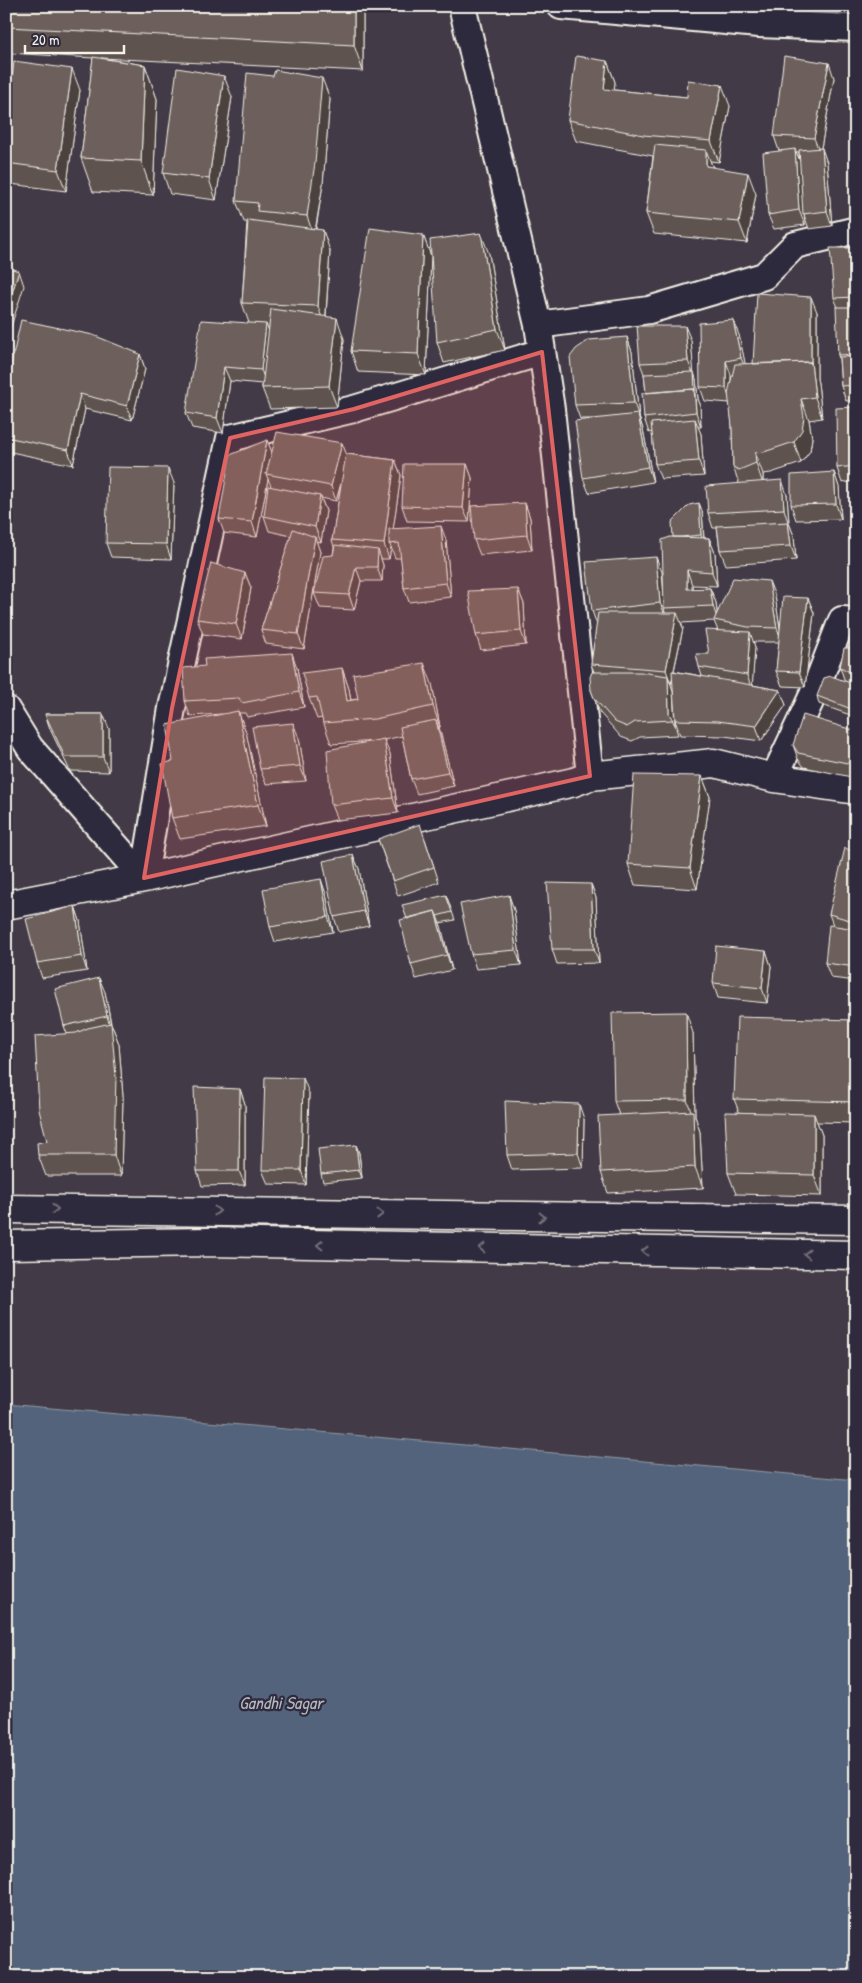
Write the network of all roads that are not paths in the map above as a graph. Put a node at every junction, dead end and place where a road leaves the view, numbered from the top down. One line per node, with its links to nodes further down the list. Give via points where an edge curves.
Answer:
1 (462, 6): 5 (street)
2 (561, 6): 3 (street, via 759,24)
3 (856, 28)
4 (856, 230): 5 (street, via 795,245 764,276 755,279 649,310)
5 (538, 325): 6 (street)
6 (542, 352): 9 (street, via 551,409); 12 (street, via 354,409 230,438 172,708)
7 (856, 621): 10 (street, via 842,620 813,695)
8 (6, 709): 12 (street, via 30,748)
9 (590, 776): 10 (street, via 714,763); 12 (street)
10 (774, 778): 11 (street)
11 (856, 790)
12 (144, 878): 13 (street)
13 (6, 905)
14 (6, 1209): 15 (street, one-way to 15)
15 (856, 1220)
16 (6, 1244): 17 (street, one-way to 16, via 210,1242)
17 (856, 1255)

